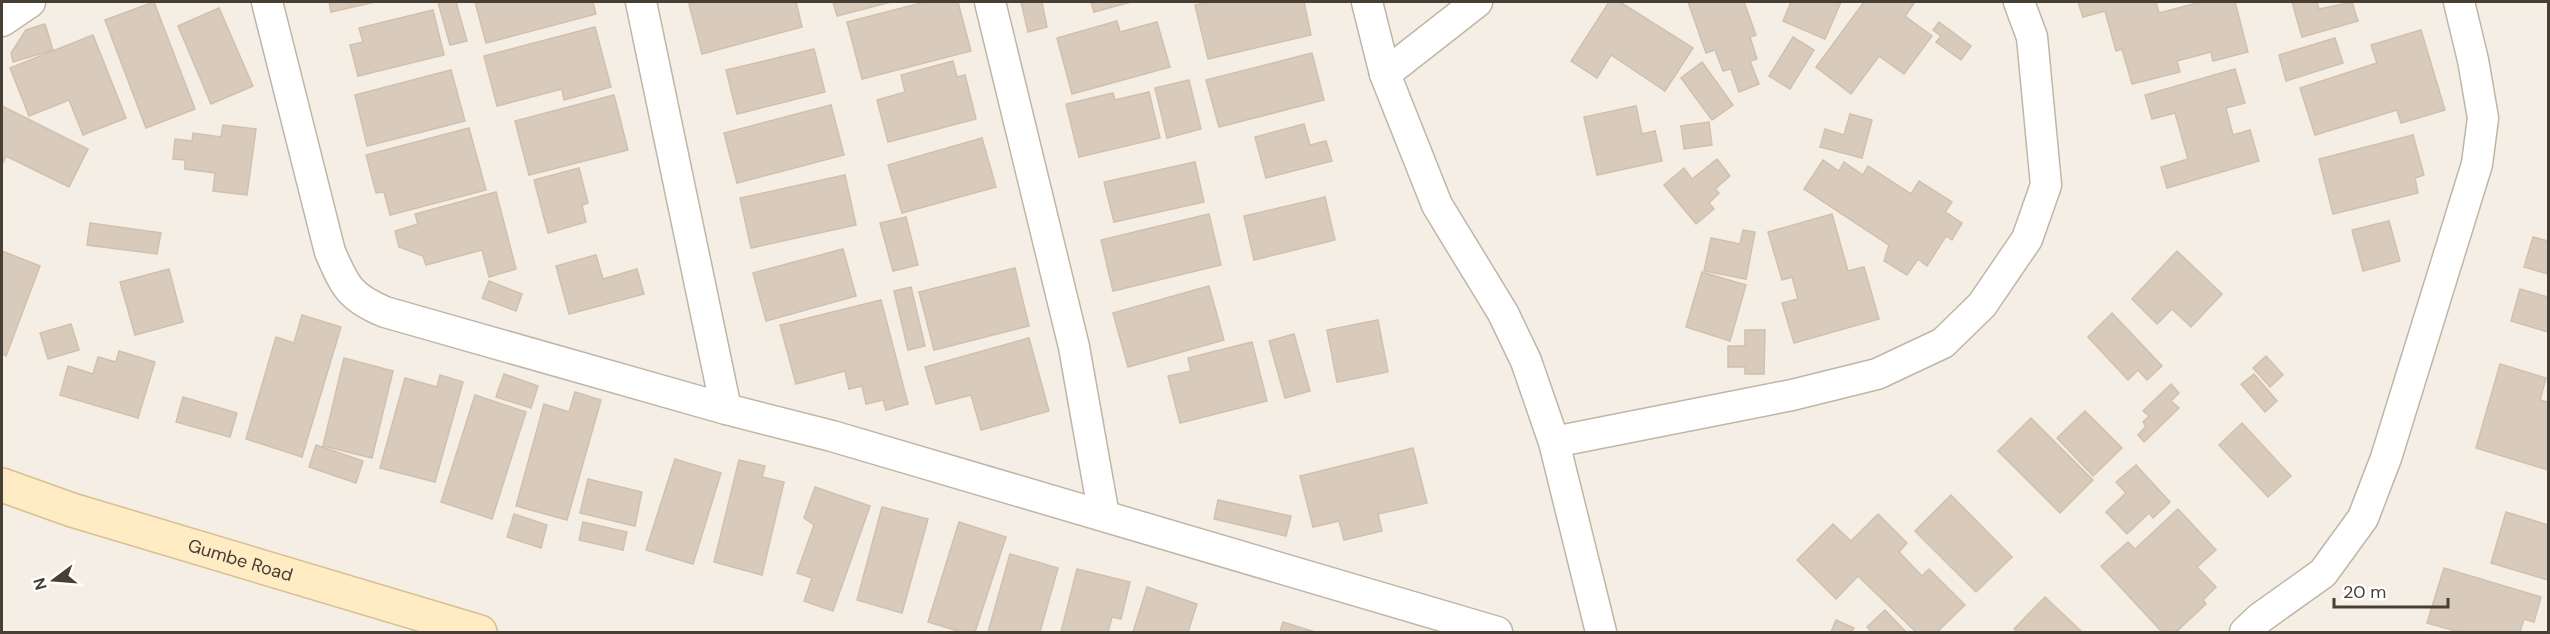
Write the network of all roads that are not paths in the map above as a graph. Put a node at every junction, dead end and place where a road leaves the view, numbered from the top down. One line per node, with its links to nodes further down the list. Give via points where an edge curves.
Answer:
1 (30, 2): 9 (street)
2 (267, 2): 11 (street, via 330,252 343,282 361,302)
3 (641, 2): 11 (street)
4 (990, 2): 14 (street, via 1074,347)
5 (1367, 2): 10 (street)
6 (1477, 2): 10 (street)
7 (2019, 2): 12 (street, via 2032,36 2046,185 2027,239 1982,305 1944,343 1866,376 1792,395)
8 (2458, 2): 18 (street, via 2483,118 2477,164 2386,458 2363,518 2323,573)
9 (2, 21)
10 (1385, 74): 12 (street, via 1437,205 1503,313 1526,361)
11 (726, 409): 14 (street)
12 (1554, 442): 17 (street)
13 (2, 485): 15 (street, Gumbe Road, via 72,510)
14 (1104, 516): 16 (street)
15 (480, 633)
16 (1497, 633)
17 (1601, 633)
18 (2245, 633)

